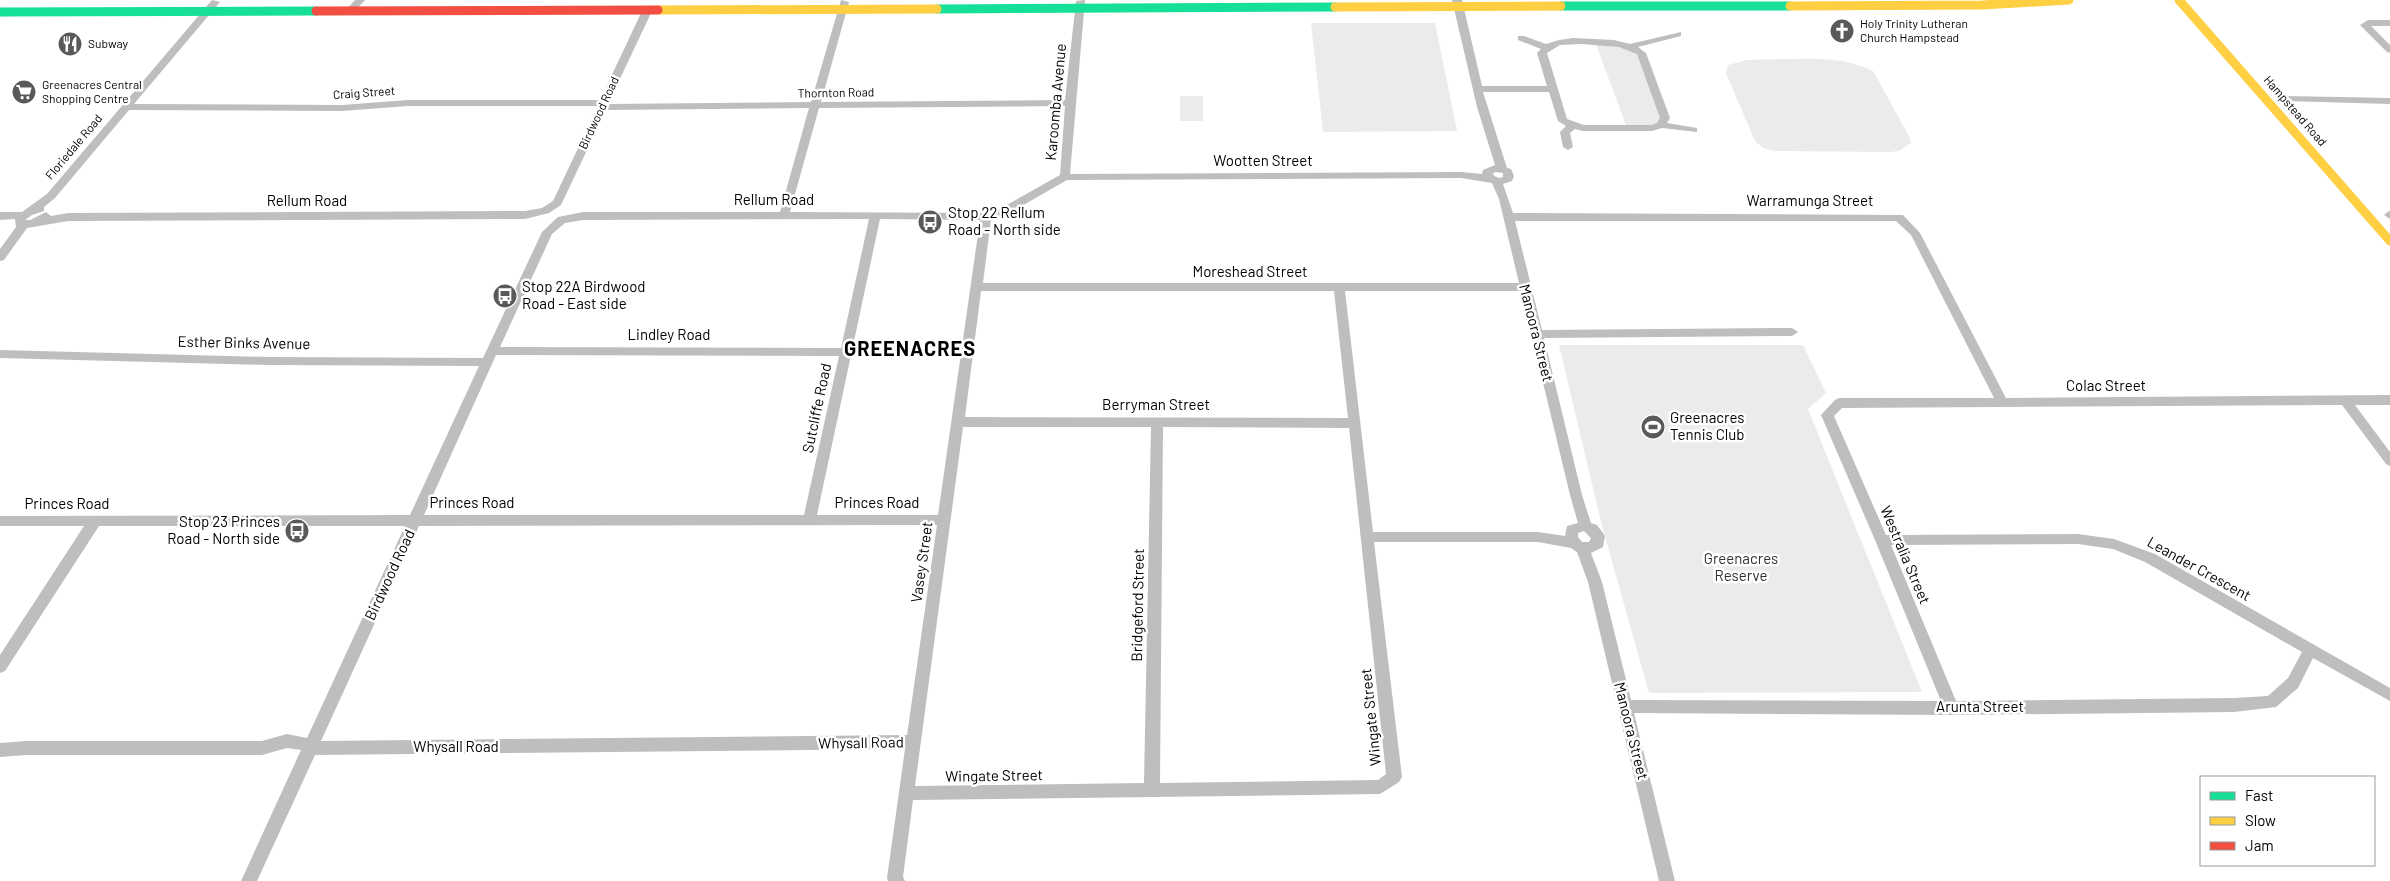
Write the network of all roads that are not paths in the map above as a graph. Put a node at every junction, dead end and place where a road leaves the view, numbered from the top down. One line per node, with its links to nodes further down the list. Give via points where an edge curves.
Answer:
1 (1239, 0): 15 (main road)
2 (2068, 0): 10 (main road, via 2017,5)
3 (2171, 0): 19 (main road)
4 (2179, 0): 19 (main road, Hampstead Road)
5 (2194, 0): 21 (main road)
6 (209, 3): 11 (main road); 12 (main road); 18 (main road); 35 (street, Floriedale Road)
7 (1021, 3): 15 (main road); 16 (main road)
8 (1457, 3): 9 (main road); 14 (main road); 27 (street, Manoora Street)
9 (1508, 3): 10 (main road)
10 (1846, 3)
11 (0, 4)
12 (356, 4): 13 (main road)
13 (627, 4): 16 (main road); 17 (main road)
14 (1314, 4): 15 (main road)
15 (1081, 5): 32 (street, Karoomba Avenue)
16 (843, 6): 17 (main road); 34 (street)
17 (647, 10): 33 (street, Birdwood Road)
18 (0, 12)
19 (2193, 15): 30 (main road, Hampstead Road)
20 (2390, 22): 26 (street, via 2365,25)
21 (2221, 30)
22 (1678, 34): 24 (street)
23 (1521, 38): 25 (street)
24 (1632, 46): 25 (street, via 1616,42 1566,42); 37 (street, via 1642,53 1666,118)
25 (1546, 47): 28 (street, via 1542,53)
26 (2390, 50)
27 (1477, 85): 28 (street); 41 (street, Manoora Street, via 1494,147)
28 (1552, 85): 38 (street, via 1563,121)
29 (2282, 96): 30 (main road); 31 (street); 36 (main road, Hampstead Road)
30 (2267, 99): 47 (main road, Hampstead Road)
31 (2390, 101)
32 (1070, 103): 34 (street, Thornton Road); 42 (street, Karoomba Avenue)
33 (603, 105): 34 (street, Thornton Road); 35 (street, Craig Street, via 408,103 332,108); 43 (street, Birdwood Road, via 557,203)
34 (815, 106): 45 (street)
35 (126, 108): 49 (street, Floriedale Road)
36 (2298, 114)
37 (1662, 125): 38 (street, via 1652,128); 39 (street)
38 (1572, 126): 40 (street, via 1565,132)
39 (1693, 130)
40 (1568, 146)
41 (1496, 175): 42 (street, Wootten Street); 51 (street, Manoora Street)
42 (1065, 177): 50 (street, Karoomba Avenue, via 1002,213)
43 (545, 211): 49 (street, Rellum Road, via 525,215)
44 (2388, 214): 47 (main road)
45 (784, 215): 46 (street, Rellum Road); 52 (street, Rellum Road, via 583,216)
46 (875, 215): 50 (street, Rellum Road); 60 (street, Sutcliffe Road)
47 (2368, 216): 53 (main road, Hampstead Road)
48 (0, 217): 49 (street, Rellum Road)
49 (33, 217): 54 (street, Floriedale Road)
50 (986, 217): 55 (street, Vasey Street)
51 (1508, 217): 57 (street, Manoora Street); 65 (street, Warramunga Street, via 1899,217 1915,233)
52 (562, 220): 62 (street, Birdwood Road, via 547,232)
53 (2390, 241)
54 (0, 257)
55 (975, 287): 56 (street, Moreshead Street); 68 (street, Vasey Street)
56 (1338, 287): 57 (street, Moreshead Street); 69 (street, Wingate Street)
57 (1525, 287): 59 (street, Manoora Street)
58 (1792, 332): 59 (street)
59 (1536, 334): 77 (street, Manoora Street, via 1576,495)
60 (846, 352): 62 (street, Lindley Road); 71 (street, Sutcliffe Road)
61 (0, 354): 62 (street, Esther Binks Avenue, via 270,361)
62 (489, 357): 72 (street, Birdwood Road)
63 (2345, 400): 64 (street, Colac Street); 65 (street, Colac Street); 70 (street)
64 (2390, 400)
65 (2003, 403): 66 (street, Colac Street, via 1839,403)
66 (1827, 415): 78 (street, Westralia Street)
67 (1157, 421): 68 (street, Berryman Street); 69 (street, Berryman Street); 87 (street, Bridgeford Street)
68 (958, 422): 73 (street, Vasey Street)
69 (1354, 422): 76 (street, Wingate Street)
70 (2390, 461)
71 (810, 519): 72 (street, Princes Road); 73 (street, Princes Road)
72 (415, 520): 75 (street, Princes Road); 85 (street, Birdwood Road)
73 (944, 520): 84 (street, Vasey Street)
74 (0, 521): 75 (street, Princes Road)
75 (95, 521): 80 (street)
76 (1367, 537): 77 (street); 87 (street, Wingate Street, via 1394,777 1380,787)
77 (1580, 538): 82 (street, Manoora Street, via 1595,582)
78 (1882, 540): 79 (street, Leander Crescent, via 2078,539 2114,544 2150,558); 83 (street, Westralia Street)
79 (2310, 651): 81 (street, Leander Crescent); 83 (street, Arunta Street, via 2293,683 2271,702)
80 (0, 667)
81 (2390, 695)
82 (1624, 706): 83 (street, Arunta Street); 91 (street, Manoora Street)
83 (1951, 708)
84 (914, 742): 85 (street, Whysall Road); 88 (street, Vasey Street)
85 (311, 748): 86 (street, Whysall Road, via 300,741 286,741 262,748); 89 (street, Birdwood Road)
86 (0, 750)
87 (1152, 790): 88 (street, Wingate Street)
88 (908, 793): 90 (street, Vasey Street)
89 (249, 881)
90 (897, 881)
91 (1667, 881)

